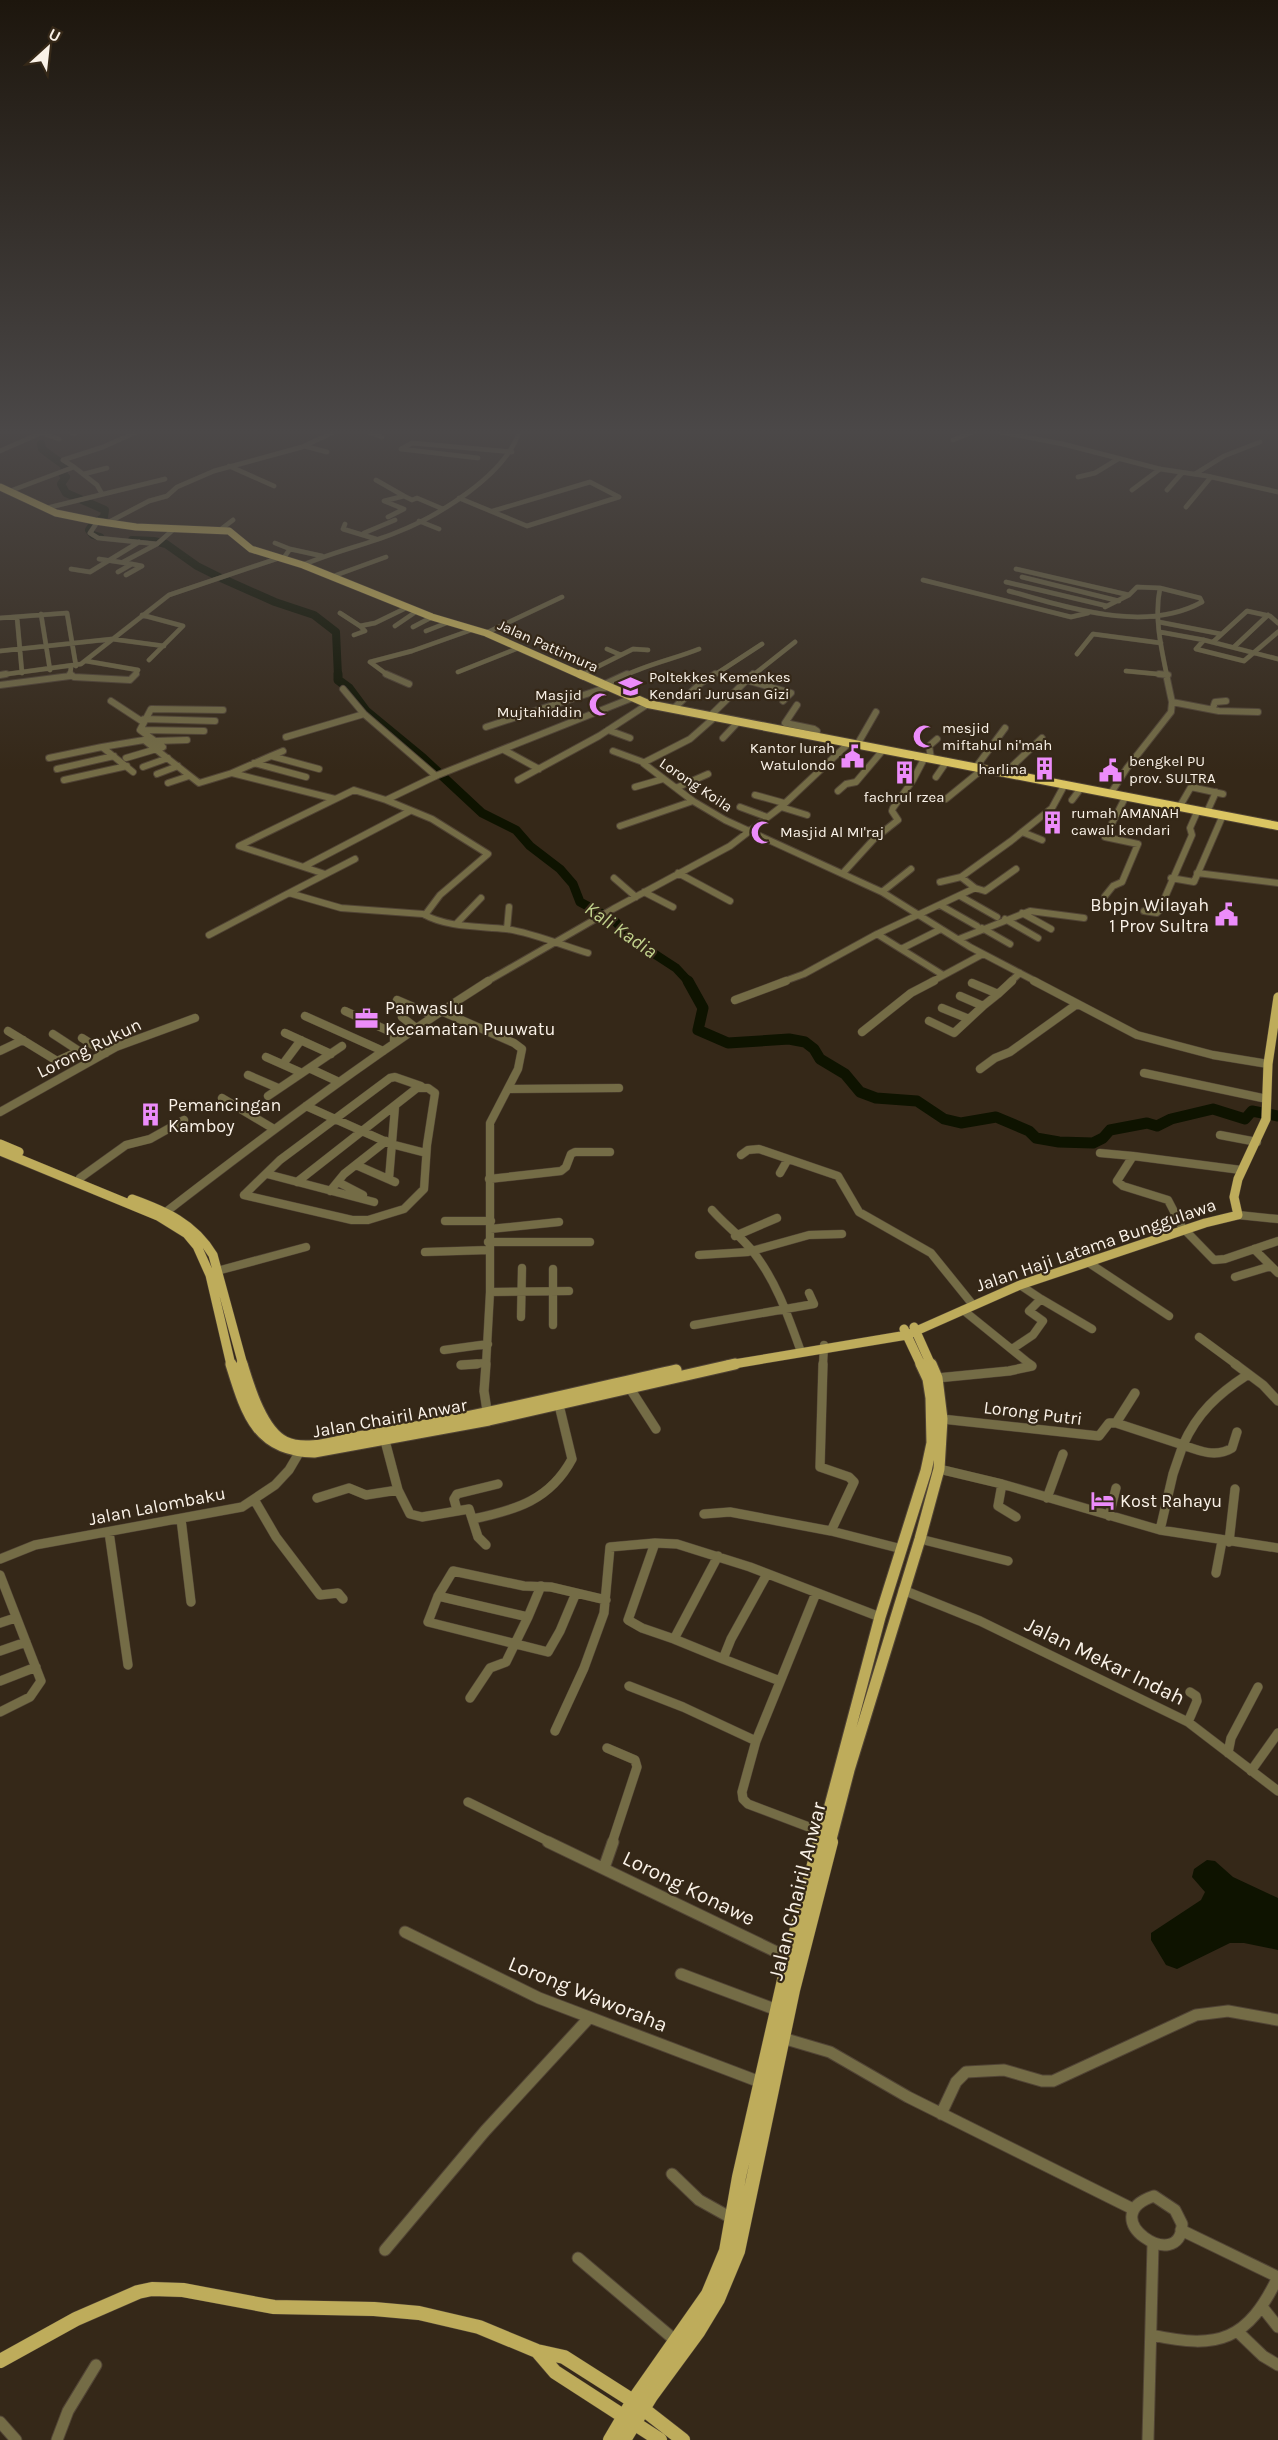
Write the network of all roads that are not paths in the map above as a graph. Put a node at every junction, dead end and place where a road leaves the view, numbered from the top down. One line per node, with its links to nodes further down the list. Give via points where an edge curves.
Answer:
1 (138, 543): 11 (street)
2 (159, 543): 12 (street)
3 (244, 543): 10 (highway, Jalan Pattimura)
4 (275, 543): 6 (street)
5 (365, 543): 7 (street)
6 (290, 549): 7 (street); 10 (street)
7 (322, 556): 14 (street)
8 (386, 557): 19 (street)
9 (99, 559): 11 (street)
10 (281, 559): 14 (highway, Jalan Pattimura); 34 (street, via 174,593)
11 (112, 561): 12 (street); 15 (street, via 89,572)
12 (123, 562): 13 (street)
13 (132, 564): 17 (street); 18 (street, via 145,565)
14 (303, 565): 19 (highway, Jalan Pattimura)
15 (71, 569)
16 (1016, 569): 25 (street)
17 (118, 572)
18 (126, 575)
19 (331, 577): 29 (highway, Jalan Pattimura)
20 (1022, 577): 27 (street)
21 (923, 580): 31 (street, via 1071,617)
22 (1006, 582): 28 (street)
23 (1160, 588): 25 (street, via 1137,587); 35 (street); 35 (street, via 1200,598 1202,602 1180,613)
24 (1009, 591): 31 (street)
25 (1129, 595): 27 (street)
26 (562, 597): 50 (street)
27 (1119, 601): 28 (street)
28 (1107, 606): 31 (street)
29 (408, 607): 30 (highway, Jalan Pattimura); 43 (street)
30 (417, 611): 38 (highway, Jalan Pattimura); 44 (street)
31 (1090, 612): 35 (street)
32 (340, 613): 43 (street)
33 (41, 614): 37 (street); 57 (street, via 67,613); 60 (street)
34 (142, 615): 53 (street); 61 (street, via 183,626)
35 (1158, 615): 41 (street)
36 (1268, 615): 42 (street); 51 (street, via 1246,611); 63 (street)
37 (17, 617): 39 (street); 64 (street)
38 (432, 617): 40 (highway, Jalan Pattimura); 45 (street)
39 (0, 618)
40 (449, 622): 46 (highway, Jalan Pattimura); 47 (street)
41 (1159, 622): 48 (street); 51 (street)
42 (1278, 623)
43 (360, 626): 52 (street, via 365,631)
44 (395, 626)
45 (413, 627)
46 (474, 629): 50 (highway, Jalan Pattimura); 88 (street, via 370,662)
47 (426, 631)
48 (1160, 632): 54 (street); 58 (street)
49 (1278, 632): 69 (street)
50 (486, 633): 62 (highway, Jalan Pattimura)
51 (1221, 634): 56 (street)
52 (354, 635)
53 (112, 639): 57 (street); 61 (street); 74 (street)
54 (1204, 640): 56 (street); 69 (street, via 1196,649 1244,661)
55 (795, 642): 86 (street, Lorong Koila)
56 (1213, 642): 63 (street)
57 (72, 643): 60 (street); 76 (street)
58 (1161, 643): 70 (street, via 1093,634); 83 (street)
59 (762, 644): 87 (street)
60 (46, 645): 64 (street); 77 (street)
61 (164, 646): 73 (street)
62 (521, 647): 79 (street); 82 (highway, Jalan Pattimura)
63 (1234, 647): 69 (street)
64 (20, 649): 68 (street); 80 (street)
65 (607, 649): 71 (street)
66 (699, 649): 90 (street, via 647,665)
67 (648, 650): 71 (street, via 635,648)
68 (0, 651)
69 (1254, 653): 72 (street)
70 (1077, 654)
71 (621, 655): 82 (street)
72 (1278, 658): 75 (street)
73 (149, 660)
74 (86, 661): 76 (street); 84 (street, via 138,672 130,680)
75 (1270, 664)
76 (74, 666): 77 (street); 84 (street)
77 (50, 670): 80 (street)
78 (1126, 671): 83 (street)
79 (458, 672)
80 (22, 673): 81 (street)
81 (0, 675)
82 (581, 675): 90 (highway, Jalan Pattimura)
83 (1168, 675): 96 (street)
84 (70, 676): 89 (street)
85 (681, 677): 87 (street)
86 (746, 680): 94 (street, via 791,693); 105 (street, Lorong Koila)
87 (701, 683): 100 (street)
88 (409, 684)
89 (0, 685)
90 (605, 686): 92 (highway, Jalan Pattimura); 109 (street)
91 (343, 689): 104 (street)
92 (632, 698): 97 (highway, Jalan Pattimura); 127 (street)
93 (111, 700): 106 (street)
94 (783, 701)
95 (1226, 701): 99 (street, via 1215,702)
96 (1172, 702): 99 (street); 165 (street, via 1168,715)
97 (648, 704): 100 (highway, Jalan Pattimura); 112 (street)
98 (797, 705): 115 (street, via 785,723 814,729)
99 (1213, 708): 103 (street)
100 (673, 709): 105 (highway, Jalan Pattimura)
101 (223, 710): 106 (street, via 151,709)
102 (876, 712): 123 (street)
103 (1258, 712)
104 (364, 714): 114 (street); 153 (street)
105 (713, 717): 108 (highway, Jalan Pattimura); 138 (street, Lorong Koila, via 687,741)
106 (144, 721): 107 (street); 111 (street)
107 (214, 721)
108 (738, 722): 115 (highway, Jalan Pattimura); 117 (street)
109 (486, 727)
110 (1005, 728): 143 (street)
111 (140, 730): 113 (street); 121 (street)
112 (608, 730): 116 (street); 146 (street)
113 (204, 731)
114 (286, 737)
115 (816, 737): 122 (highway, Jalan Pattimura)
116 (630, 738)
117 (723, 738)
118 (1042, 738): 148 (street)
119 (186, 740): 121 (street)
120 (938, 740): 124 (street)
121 (155, 741): 126 (street, via 163,747)
122 (848, 744): 123 (highway, Jalan Pattimura); 173 (street)
123 (857, 745): 128 (highway, Jalan Pattimura)
124 (929, 746): 133 (street); 133 (street)
125 (102, 747): 126 (street, via 141,740); 131 (street); 134 (street)
126 (157, 749): 135 (street); 136 (street)
127 (504, 750): 146 (street); 153 (street)
128 (883, 750): 133 (highway, Jalan Pattimura); 164 (street, via 856,782)
129 (283, 751): 132 (street)
130 (613, 751): 138 (street)
131 (114, 756): 140 (street); 144 (street)
132 (271, 756): 139 (street); 145 (street)
133 (924, 757): 137 (highway, Jalan Pattimura); 192 (street, via 893,808 898,820)
134 (49, 758)
135 (126, 758)
136 (168, 758): 141 (street); 142 (street)
137 (947, 761): 143 (highway, Jalan Pattimura); 155 (street)
138 (643, 762): 156 (street, Lorong Koila)
139 (254, 763): 149 (street); 154 (street)
140 (127, 766): 147 (street); 157 (street)
141 (178, 766): 150 (street); 152 (street)
142 (143, 767)
143 (980, 767): 148 (highway, Jalan Pattimura); 169 (street)
144 (57, 769)
145 (318, 769)
146 (539, 769): 158 (street)
147 (133, 772)
148 (1006, 772): 160 (highway, Jalan Pattimura)
149 (232, 773): 152 (street, via 204,783); 168 (street)
150 (157, 774)
151 (708, 774): 162 (street)
152 (189, 776): 159 (street)
153 (437, 776): 170 (street)
154 (306, 777)
155 (936, 777)
156 (663, 779): 161 (street); 162 (street, Lorong Koila)
157 (64, 780)
158 (518, 780)
159 (168, 783)
160 (1065, 784): 163 (highway, Jalan Pattimura); 185 (street, via 1053,808)
161 (635, 787)
162 (676, 788): 172 (street, Lorong Koila)
163 (1081, 788): 165 (highway, Jalan Pattimura); 171 (street)
164 (837, 791)
165 (1111, 793): 167 (highway, Jalan Pattimura)
166 (755, 795): 173 (street)
167 (1126, 796): 174 (highway, Jalan Pattimura); 205 (street, via 1105,837 1138,844 1122,882)
168 (335, 799): 170 (street, via 357,790); 188 (street, via 239,846)
169 (946, 799)
170 (386, 800): 177 (street)
171 (1072, 800)
172 (693, 801): 182 (street); 184 (street, Lorong Koila)
173 (782, 805): 179 (street); 181 (street)
174 (1180, 806): 176 (highway, Jalan Pattimura); 178 (street, via 1191,787 1220,793)
175 (740, 807): 181 (street)
176 (1198, 810): 178 (highway, Jalan Pattimura); 197 (street, via 1190,828 1192,835)
177 (410, 811): 188 (street, via 370,828); 214 (street, via 458,833 488,854 441,895)
178 (1207, 812): 180 (highway, Jalan Pattimura)
179 (807, 815)
180 (1223, 815): 183 (highway, Jalan Pattimura); 193 (street)
181 (767, 817): 184 (street)
182 (620, 826)
183 (1278, 826)
184 (749, 832): 191 (street); 192 (street, Lorong Koila)
185 (1022, 832): 186 (street); 195 (street)
186 (1042, 840)
187 (355, 859): 194 (street)
188 (305, 866): 194 (street)
189 (911, 868): 202 (street)
190 (1016, 869): 200 (street, via 988,891)
191 (678, 873): 201 (street); 208 (street)
192 (843, 873): 202 (street, Lorong Koila)
193 (1197, 873): 197 (street, via 1194,882); 199 (street)
194 (326, 874): 203 (street)
195 (961, 877): 198 (street); 200 (street)
196 (614, 878): 206 (street)
197 (1172, 878): 212 (street, via 1158,912)
198 (940, 882)
199 (1278, 883)
200 (975, 888): 204 (street)
201 (644, 892): 206 (street); 211 (street)
202 (882, 892): 215 (street, Lorong Koila)
203 (289, 893): 214 (street, via 341,908); 225 (street)
204 (960, 896): 209 (street); 216 (street)
205 (1105, 896)
206 (636, 897): 228 (street)
207 (481, 898): 219 (street)
208 (730, 901)
209 (940, 905): 215 (street); 220 (street)
210 (509, 907): 221 (street)
211 (673, 907)
212 (1144, 911)
213 (1022, 913): 217 (street); 218 (street, via 1034,910); 223 (street)
214 (425, 915): 219 (street)
215 (918, 915): 222 (street, Lorong Koila); 224 (street)
216 (997, 917)
217 (1005, 918): 220 (street); 226 (street)
218 (1084, 918)
219 (457, 923): 221 (street)
220 (980, 927): 227 (street); 229 (street)
221 (507, 929): 228 (street)
222 (942, 929): 227 (street, Lorong Koila); 230 (street)
223 (1051, 929)
224 (878, 934): 230 (street); 240 (street, via 804,974)
225 (209, 935)
226 (1038, 938)
227 (959, 939): 232 (street, Lorong Koila)
228 (555, 942): 231 (street); 245 (street)
229 (1010, 944)
230 (902, 949): 234 (street)
231 (588, 953)
232 (984, 954): 233 (street, Lorong Koila); 234 (street)
233 (1020, 973): 236 (street); 241 (street, Lorong Koila)
234 (943, 975): 253 (street, via 911,993)
235 (972, 982): 236 (street)
236 (998, 994): 242 (street)
237 (960, 996): 242 (street)
238 (1278, 997): 268 (main road, Jalan Haji Latama Bunggulawa)
239 (397, 1000): 245 (street)
240 (735, 1000)
241 (1077, 1004): 268 (street, Lorong Koila, via 1144,1038); 270 (street)
242 (982, 1006): 249 (street)
243 (942, 1008): 249 (street)
244 (345, 1011): 259 (street, via 391,1032)
245 (437, 1014): 251 (street); 279 (street, via 522,1049 519,1069)
246 (304, 1016): 262 (street)
247 (402, 1017): 251 (street)
248 (195, 1018): 263 (street, Lorong Rukun)
249 (969, 1019): 250 (street, via 954,1032)
250 (929, 1020)
251 (416, 1028): 259 (street)
252 (8, 1031): 257 (street)
253 (862, 1032)
254 (285, 1033): 258 (street)
255 (53, 1034): 265 (street, via 79,1050)
256 (82, 1038): 263 (street)
257 (23, 1040): 261 (street); 265 (street, via 56,1060)
258 (301, 1040): 264 (street); 267 (street)
259 (394, 1043): 262 (street)
260 (342, 1046): 264 (street)
261 (0, 1051)
262 (383, 1051): 275 (street)
263 (105, 1053): 269 (street, Lorong Rukun)
264 (331, 1054): 271 (street)
265 (69, 1057): 269 (street)
266 (266, 1057): 267 (street)
267 (283, 1064): 272 (street)
268 (1268, 1064): 282 (main road, Jalan Haji Latama Bunggulawa)
269 (82, 1066): 285 (street, Lorong Rukun)
270 (980, 1069)
271 (311, 1070): 272 (street); 275 (street)
272 (302, 1073): 277 (street)
273 (1144, 1073): 282 (street)
274 (248, 1075): 277 (street)
275 (339, 1082): 283 (street)
276 (421, 1086): 284 (street); 287 (street, via 390,1078); 296 (street, via 432,1090 436,1097)
277 (278, 1088): 280 (street)
278 (619, 1088): 279 (street)
279 (509, 1089): 306 (street, via 490,1123)
280 (268, 1096)
281 (222, 1098): 288 (street)
282 (1267, 1099): 291 (main road, Jalan Haji Latama Bunggulawa)
283 (306, 1106): 287 (street); 288 (street)
284 (395, 1107): 289 (street); 292 (street)
285 (0, 1112)
286 (184, 1120): 305 (street, via 154,1137 126,1145)
287 (336, 1120): 289 (street); 304 (street, via 280,1160)
288 (274, 1129): 311 (street)
289 (363, 1131): 292 (street); 307 (street)
290 (1220, 1136): 291 (street)
291 (1257, 1142): 302 (main road, Jalan Haji Latama Bunggulawa)
292 (389, 1143): 296 (street); 301 (street); 301 (street, via 392,1180)
293 (0, 1144): 305 (main road, Jalan Chairil Anwar)
294 (0, 1151): 311 (main road, Jalan Chairil Anwar)
295 (610, 1152): 306 (street, via 575,1152 561,1171)
296 (426, 1153): 304 (street, via 425,1184 412,1203 405,1209 369,1220 352,1220 244,1195)
297 (1100, 1153): 299 (street)
298 (741, 1155): 300 (street, via 759,1149)
299 (1133, 1156): 302 (street); 318 (street, via 1119,1184 1168,1200)
300 (788, 1159): 303 (street); 343 (street, via 838,1176 859,1212 931,1253)
301 (356, 1165): 308 (street)
302 (1241, 1170): 312 (main road, Jalan Haji Latama Bunggulawa, via 1234,1197)
303 (780, 1173)
304 (267, 1174): 307 (street)
305 (80, 1178): 311 (main road, Jalan Chairil Anwar)
306 (489, 1179): 317 (street)
307 (297, 1182): 309 (street)
308 (338, 1182): 309 (street); 309 (street, via 375,1202)
309 (330, 1191)
310 (712, 1210): 320 (street)
311 (163, 1214): 333 (main road, Jalan Chairil Anwar, via 197,1231 208,1245); 358 (main road, Jalan Chairil Anwar, via 188,1234 203,1254)
312 (1238, 1215): 314 (street); 318 (main road, Jalan Haji Latama Bunggulawa)
313 (777, 1218): 320 (street)
314 (1278, 1219)
315 (445, 1221): 317 (street)
316 (559, 1222): 317 (street)
317 (490, 1225): 323 (street)
318 (1185, 1230): 325 (street, via 1214,1260); 329 (main road, Jalan Haji Latama Bunggulawa)
319 (842, 1234): 327 (street, via 807,1236)
320 (735, 1236): 327 (street)
321 (1278, 1241): 325 (street)
322 (590, 1242): 323 (street)
323 (489, 1246): 326 (street); 339 (street)
324 (306, 1247): 333 (street)
325 (1254, 1249): 330 (street)
326 (425, 1252)
327 (753, 1252): 328 (street); 344 (street)
328 (699, 1255)
329 (1089, 1263): 336 (main road, Jalan Haji Latama Bunggulawa); 346 (street)
330 (1270, 1266): 334 (street); 335 (street)
331 (522, 1268): 337 (street)
332 (553, 1269): 338 (street)
333 (217, 1271): 358 (main road, Jalan Chairil Anwar)
334 (1278, 1273)
335 (1235, 1277)
336 (1020, 1285): 342 (street); 343 (main road, Jalan Haji Latama Bunggulawa)
337 (522, 1291): 338 (street); 339 (street); 347 (street)
338 (553, 1291): 340 (street); 348 (street)
339 (490, 1292): 353 (street)
340 (569, 1292)
341 (809, 1293): 344 (street, via 814,1304)
342 (1041, 1299): 350 (street); 356 (street, via 1029,1311 1043,1323)
343 (973, 1305): 345 (main road, Jalan Haji Latama Bunggulawa)
344 (786, 1310): 349 (street); 355 (street)
345 (963, 1310): 351 (main road, Jalan Haji Latama Bunggulawa); 356 (street)
346 (1169, 1316)
347 (521, 1317)
348 (553, 1325)
349 (694, 1325)
350 (1092, 1329)
351 (913, 1330): 354 (main road, Jalan Chairil Anwar); 362 (main road, Jalan Chairil Anwar); 399 (main road, Jalan Chairil Anwar, via 931,1398 932,1443)
352 (1199, 1337): 361 (street)
353 (488, 1344): 357 (street); 359 (street)
354 (824, 1347): 355 (main road, Jalan Chairil Anwar); 363 (main road, Jalan Chairil Anwar); 392 (street, via 820,1467 854,1482)
355 (800, 1349): 367 (main road, Jalan Chairil Anwar, via 625,1380)
356 (1012, 1349): 362 (street, via 1032,1366)
357 (444, 1350)
358 (235, 1360): 372 (main road, Jalan Chairil Anwar, via 262,1417 285,1442 310,1446); 374 (main road, Jalan Chairil Anwar, via 250,1417 275,1446)
359 (486, 1363): 360 (street); 367 (street)
360 (461, 1365)
361 (1247, 1374): 365 (street); 373 (street, via 1202,1408)
362 (937, 1378): 368 (main road, Jalan Chairil Anwar)
363 (629, 1387): 366 (main road, Jalan Chairil Anwar); 370 (street)
364 (1135, 1393): 369 (street)
365 (1277, 1397)
366 (559, 1405): 367 (main road, Jalan Chairil Anwar); 390 (street, via 572,1459 566,1470 542,1497 510,1511)
367 (487, 1416): 372 (main road, Jalan Chairil Anwar)
368 (942, 1419): 369 (street, Lorong Putri, via 1099,1436 1109,1423); 376 (main road, Jalan Chairil Anwar)
369 (1116, 1423): 373 (street)
370 (656, 1429)
371 (1237, 1432): 373 (street, via 1232,1448 1223,1453)
372 (383, 1436): 374 (main road, Jalan Chairil Anwar); 381 (street)
373 (1183, 1445): 391 (street)
374 (299, 1453): 384 (street, Jalan Lalombaku, via 283,1478)
375 (1063, 1454): 383 (street)
376 (939, 1469): 378 (street); 394 (main road, Jalan Chairil Anwar)
377 (498, 1484): 385 (street, via 457,1494)
378 (1002, 1484): 383 (street); 388 (street, via 998,1506)
379 (1116, 1488): 387 (street)
380 (1235, 1489): 395 (street)
381 (398, 1490): 382 (street, via 366,1495 349,1488); 385 (street, via 414,1517)
382 (317, 1498)
383 (1047, 1498): 387 (street)
384 (255, 1501): 389 (street, Jalan Lalombaku); 412 (street, via 276,1537 320,1595 338,1593)
385 (457, 1510): 390 (street, via 469,1509)
386 (704, 1514): 392 (street, via 730,1512)
387 (1109, 1516): 391 (street)
388 (1016, 1517)
389 (182, 1519): 393 (street, Jalan Lalombaku); 414 (street)
390 (473, 1519): 397 (street, via 478,1537)
391 (1160, 1530): 395 (street)
392 (831, 1531): 399 (street)
393 (109, 1533): 401 (street, Jalan Lalombaku, via 35,1545); 425 (street)
394 (920, 1539): 402 (street); 407 (main road, Jalan Chairil Anwar)
395 (1226, 1542): 398 (street); 403 (street)
396 (655, 1543): 400 (street, via 677,1544); 413 (street, via 610,1547); 419 (street, via 628,1620)
397 (486, 1545)
398 (1278, 1548)
399 (902, 1550): 416 (main road, Jalan Chairil Anwar)
400 (718, 1556): 404 (street); 419 (street)
401 (0, 1559)
402 (1008, 1561)
403 (1216, 1573)
404 (767, 1574): 410 (street); 424 (street)
405 (0, 1575): 408 (street)
406 (541, 1586): 409 (street); 411 (street, via 453,1571); 415 (street)
407 (903, 1590): 423 (main road, Jalan Chairil Anwar); 434 (street, Jalan Mekar Indah, via 980,1622)
408 (3, 1593): 417 (street)
409 (576, 1593): 413 (street); 421 (street, via 549,1651)
410 (816, 1593): 416 (street); 428 (street)
411 (438, 1596): 415 (street); 421 (street, via 429,1624)
412 (343, 1599)
413 (606, 1600): 435 (street, via 584,1668)
414 (191, 1602)
415 (528, 1617): 421 (street)
416 (880, 1617): 423 (main road, Jalan Chairil Anwar)
417 (15, 1618): 418 (street); 420 (street)
418 (0, 1623)
419 (674, 1639): 424 (street)
420 (26, 1642): 422 (street); 426 (street)
421 (516, 1644): 432 (street, via 506,1662 488,1671)
422 (0, 1651)
423 (876, 1657): 443 (main road, Jalan Chairil Anwar); 451 (main road, Jalan Chairil Anwar, via 793,1990)
424 (723, 1659): 428 (street)
425 (128, 1665)
426 (36, 1668): 427 (street); 433 (street, via 41,1681 36,1692 26,1702)
427 (0, 1681)
428 (780, 1682): 437 (street)
429 (629, 1686): 437 (street)
430 (1258, 1686): 439 (street, via 1231,1738)
431 (1190, 1692): 434 (street, via 1197,1701)
432 (470, 1698)
433 (0, 1712)
434 (1188, 1722): 439 (street, Jalan Mekar Indah)
435 (555, 1731)
436 (1278, 1732): 440 (street)
437 (756, 1741): 443 (street, via 743,1799)
438 (607, 1748): 444 (street, Lorong Konawe, via 635,1760 637,1767)
439 (1228, 1753): 440 (street, Jalan Mekar Indah)
440 (1251, 1771): 441 (street, Jalan Mekar Indah)
441 (1278, 1791)
442 (468, 1802): 444 (street, Lorong Konawe)
443 (822, 1832): 446 (main road, Jalan Chairil Anwar)
444 (604, 1868): 446 (street, Lorong Konawe)
445 (405, 1932): 449 (street, Lorong Waworaha, via 502,1981)
446 (789, 1958): 448 (main road, Jalan Chairil Anwar)
447 (681, 1974): 448 (street)
448 (777, 2010): 451 (main road, Jalan Chairil Anwar)
449 (589, 2018): 452 (street, Lorong Waworaha); 459 (street, via 485,2131)
450 (1278, 2020): 453 (street, via 1228,2011 1196,2015 1053,2081 1004,2070 966,2072 956,2082)
451 (778, 2036): 452 (main road, Jalan Chairil Anwar); 453 (street, via 830,2052); 471 (main road, Jalan Chairil Anwar, via 738,2251 729,2276 698,2332)
452 (760, 2082): 456 (main road, Jalan Chairil Anwar)
453 (941, 2114): 455 (street)
454 (672, 2174): 456 (street, via 698,2202)
455 (1133, 2209): 457 (street, via 1145,2197 1164,2199 1181,2218); 458 (street, via 1138,2233)
456 (733, 2219): 466 (main road, Jalan Chairil Anwar, via 715,2283)
457 (1181, 2230): 458 (street, via 1171,2243); 461 (street)
458 (1153, 2244): 465 (street)
459 (385, 2250)
460 (578, 2258): 466 (street)
461 (1278, 2277): 462 (street)
462 (1263, 2308): 463 (street); 464 (street)
463 (1278, 2327)
464 (1237, 2331): 465 (street, via 1203,2343); 470 (street)
465 (1152, 2335): 480 (street)
466 (676, 2341): 471 (main road, Jalan Chairil Anwar)
467 (537, 2351): 468 (main road, via 479,2327 419,2313 274,2307 167,2288 120,2299); 471 (main road, via 564,2356); 472 (main road, via 555,2372)
468 (0, 2361)
469 (96, 2365): 475 (street, via 68,2411)
470 (1278, 2365)
471 (638, 2405): 472 (main road, Jalan Chairil Anwar); 479 (main road)
472 (628, 2419): 476 (main road, Jalan Chairil Anwar); 477 (main road, Jalan Chairil Anwar); 478 (main road)
473 (0, 2422): 474 (street)
474 (16, 2440)
475 (57, 2440)
476 (610, 2440)
477 (624, 2440)
478 (660, 2440)
479 (683, 2440)
480 (1148, 2440)

